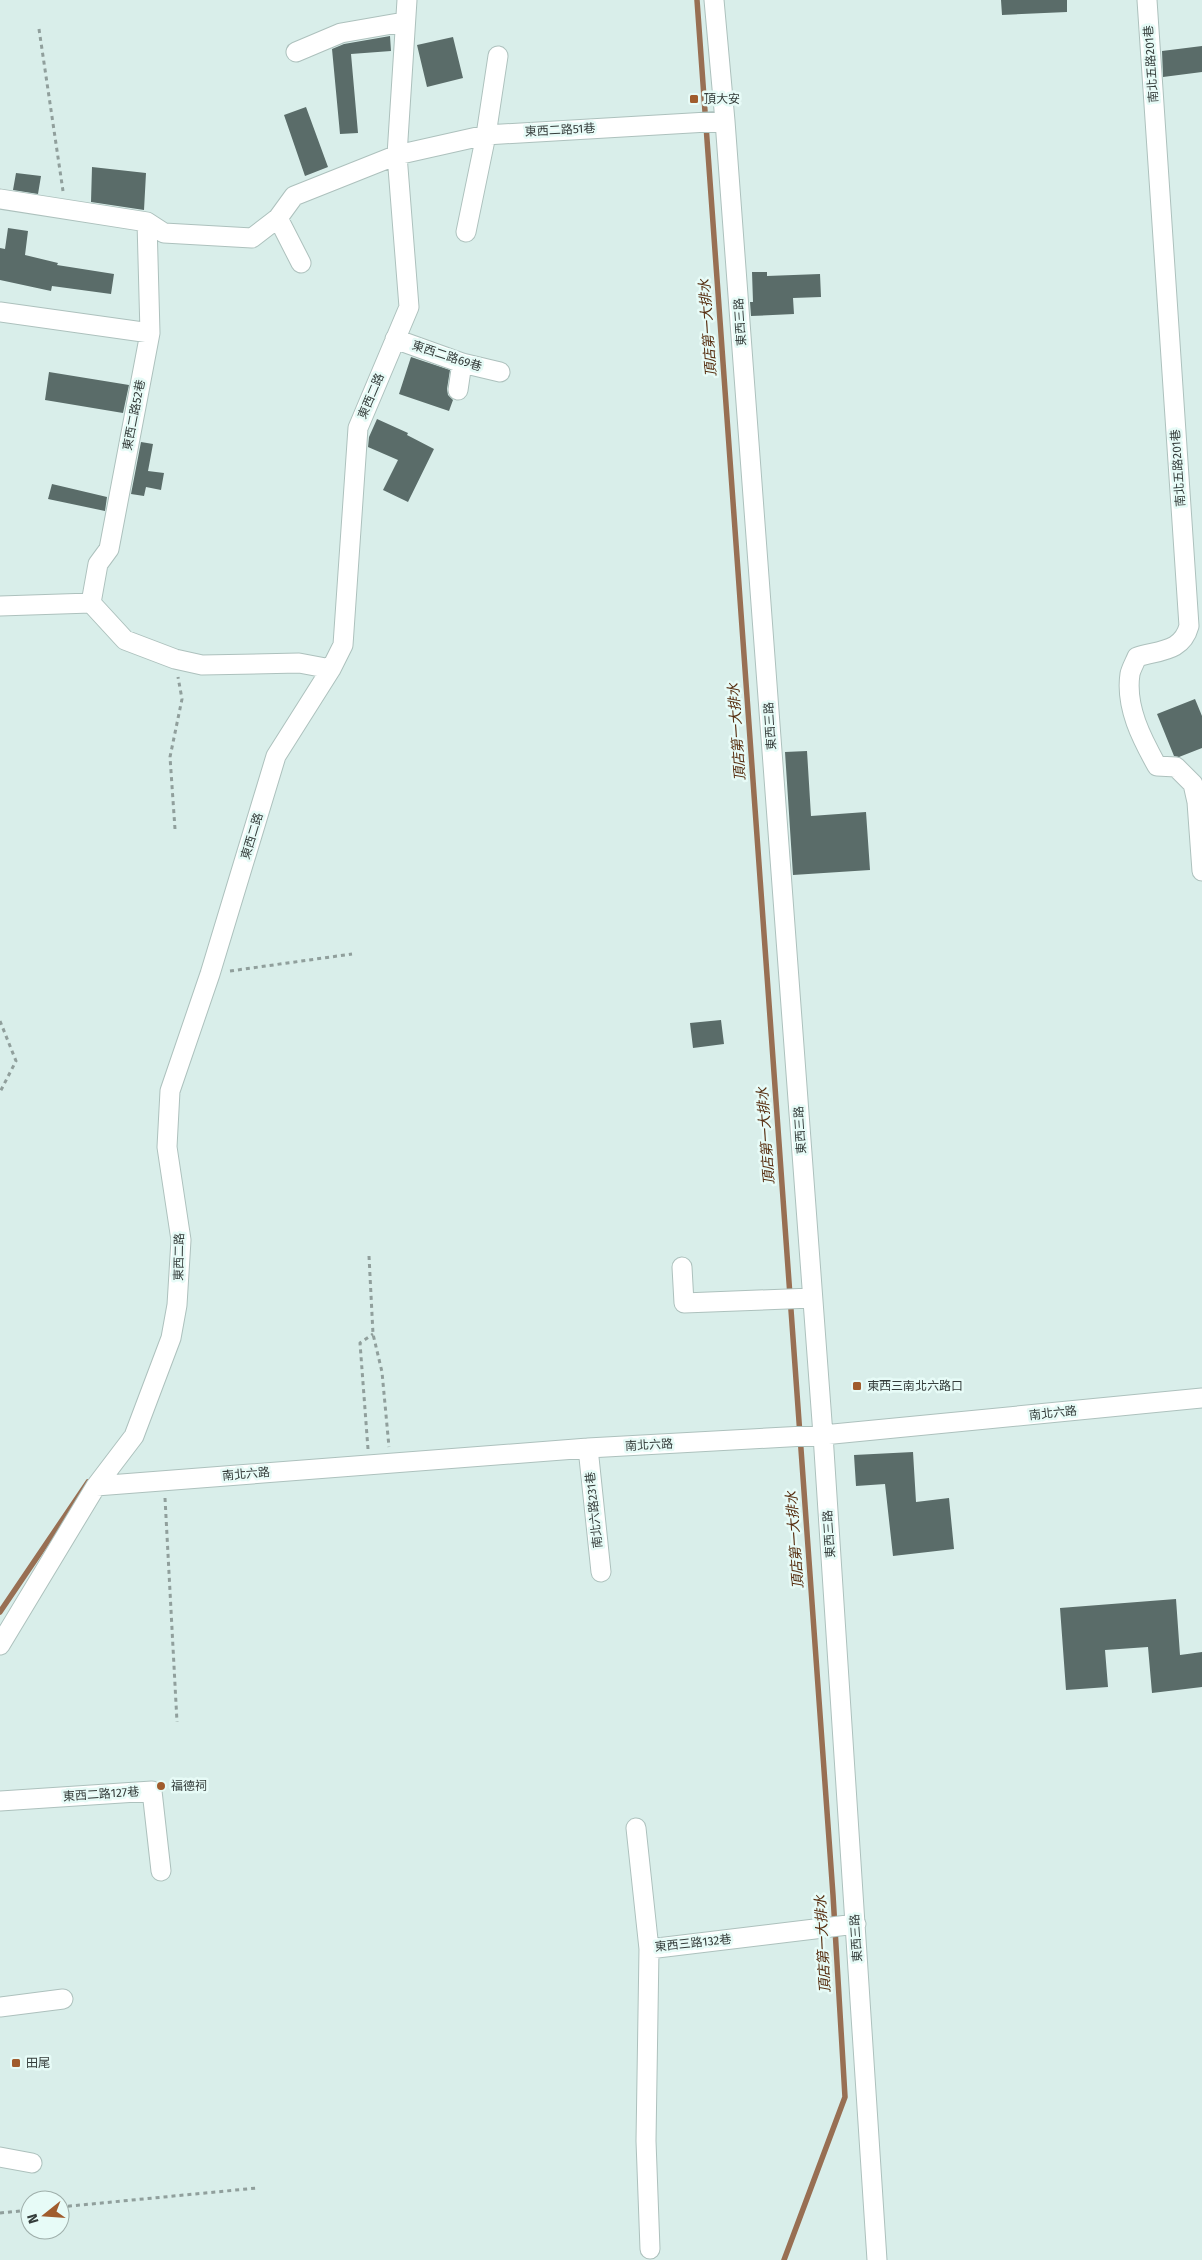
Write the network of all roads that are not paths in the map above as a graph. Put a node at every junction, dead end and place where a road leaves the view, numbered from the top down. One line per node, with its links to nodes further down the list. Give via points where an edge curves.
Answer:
1 (406, 0): 4 (street, 東西二路)
2 (714, 0): 7 (street, 東西三路)
3 (1147, 0): 24 (street, 南北五路201巷, via 1189,626 1186,637 1173,649 1138,657 1130,674 1131,699 1138,731 1157,766 1176,768 1193,784)
4 (404, 22): 5 (street, via 341,33); 9 (street, 東西二路)
5 (296, 52)
6 (498, 56): 8 (street)
7 (725, 121): 8 (street, 東西二路51巷); 26 (street, 東西三路)
8 (486, 135): 9 (street, 東西二路51巷); 13 (street)
9 (397, 155): 11 (street, via 294,196); 17 (street, 東西二路, via 409,307)
10 (0, 199): 12 (street)
11 (278, 218): 12 (street, via 252,238 164,233); 14 (street)
12 (147, 222): 16 (street, 東西二路52巷)
13 (466, 232)
14 (301, 263)
15 (0, 312): 16 (street)
16 (150, 333): 21 (street, 東西二路52巷, via 109,549 98,564)
17 (396, 339): 18 (street, 東西二路69巷); 23 (street, 東西二路, via 358,428 343,645)
18 (462, 363): 19 (street, 東西二路69巷); 20 (street)
19 (500, 372)
20 (458, 390)
21 (91, 603): 22 (street); 23 (street, via 125,640 175,659 202,665 299,663)
22 (0, 606)
23 (331, 669): 30 (street, 東西二路, via 276,756 210,974 170,1091 167,1147 181,1240 177,1304 171,1338 134,1436)
24 (1202, 870)
25 (682, 1267): 26 (street, via 684,1303)
26 (812, 1298): 28 (street, 東西三路)
27 (1202, 1398): 28 (street, 南北六路)
28 (822, 1435): 29 (street, 南北六路); 36 (street, 東西三路)
29 (588, 1448): 30 (street, 南北六路); 31 (street, 南北六路231巷)
30 (96, 1486): 32 (street, 東西二路)
31 (601, 1572)
32 (0, 1643)
33 (0, 1801): 35 (street, 東西二路127巷, via 152,1791)
34 (636, 1828): 37 (street, 東西三路132巷)
35 (161, 1871)
36 (856, 1924): 37 (street, 東西三路132巷); 43 (street, 東西三路)
37 (649, 1949): 42 (street, via 646,2141)
38 (63, 1999): 39 (street)
39 (0, 2007)
40 (0, 2157): 41 (street)
41 (32, 2163)
42 (650, 2249)
43 (877, 2260)

